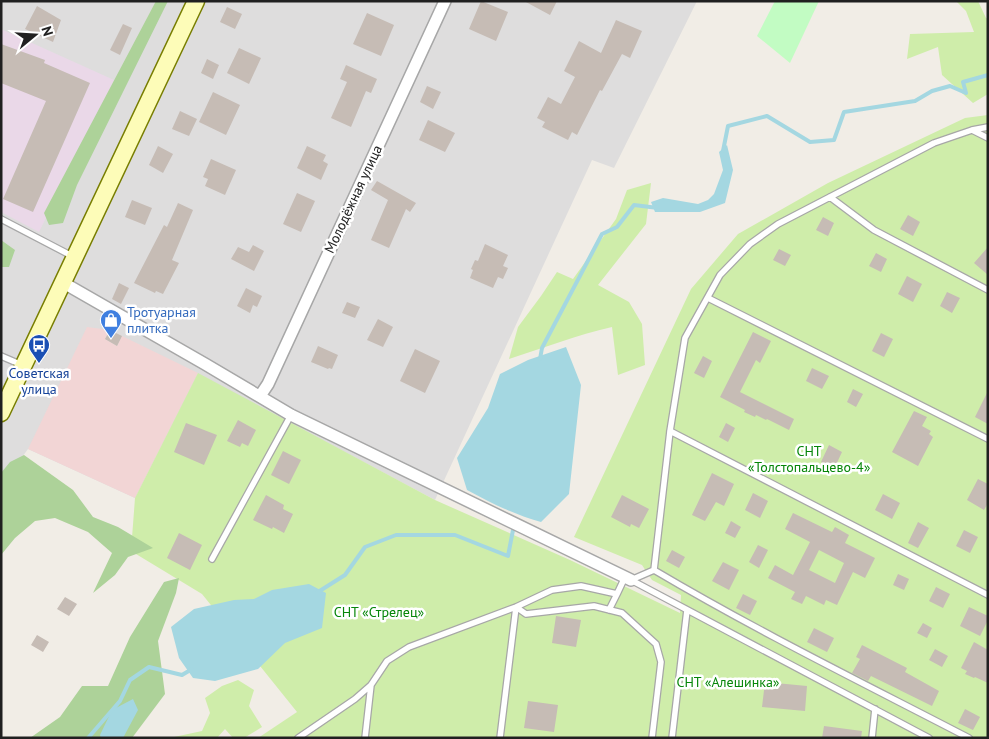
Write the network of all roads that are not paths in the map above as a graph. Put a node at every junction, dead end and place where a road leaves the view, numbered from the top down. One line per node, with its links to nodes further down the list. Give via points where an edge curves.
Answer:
1 (196, 1): 8 (street)
2 (445, 1): 14 (street, Молодёжная улица)
3 (988, 127): 4 (lane)
4 (972, 130): 5 (lane); 6 (lane, via 934,143)
5 (988, 138)
6 (830, 197): 10 (lane, via 874,230); 11 (lane, via 778,224 750,244 720,275)
7 (1, 219): 8 (lane)
8 (74, 258): 9 (street)
9 (62, 282): 13 (street); 14 (street)
10 (988, 290)
11 (708, 298): 17 (lane, via 685,338); 18 (lane)
12 (1, 356): 13 (lane)
13 (24, 366): 15 (street)
14 (260, 396): 16 (street)
15 (1, 413)
16 (291, 414): 19 (lane); 21 (street)
17 (670, 431): 20 (lane); 23 (lane)
18 (988, 439)
19 (212, 559)
20 (654, 570): 21 (lane); 36 (lane)
21 (628, 579): 22 (lane); 26 (lane)
22 (617, 594): 24 (lane, via 581,586 552,590); 25 (lane)
23 (988, 595)
24 (516, 607): 25 (lane, via 526,614 594,606); 27 (lane, via 409,647 387,661); 31 (lane)
25 (610, 610): 32 (lane, via 622,613 656,644 661,662)
26 (687, 610): 28 (lane); 33 (lane)
27 (372, 685): 29 (lane); 30 (lane)
28 (875, 709): 34 (lane); 35 (lane)
29 (298, 738)
30 (365, 738)
31 (500, 738)
32 (652, 738)
33 (672, 738)
34 (872, 738)
35 (929, 738)
36 (969, 738)

